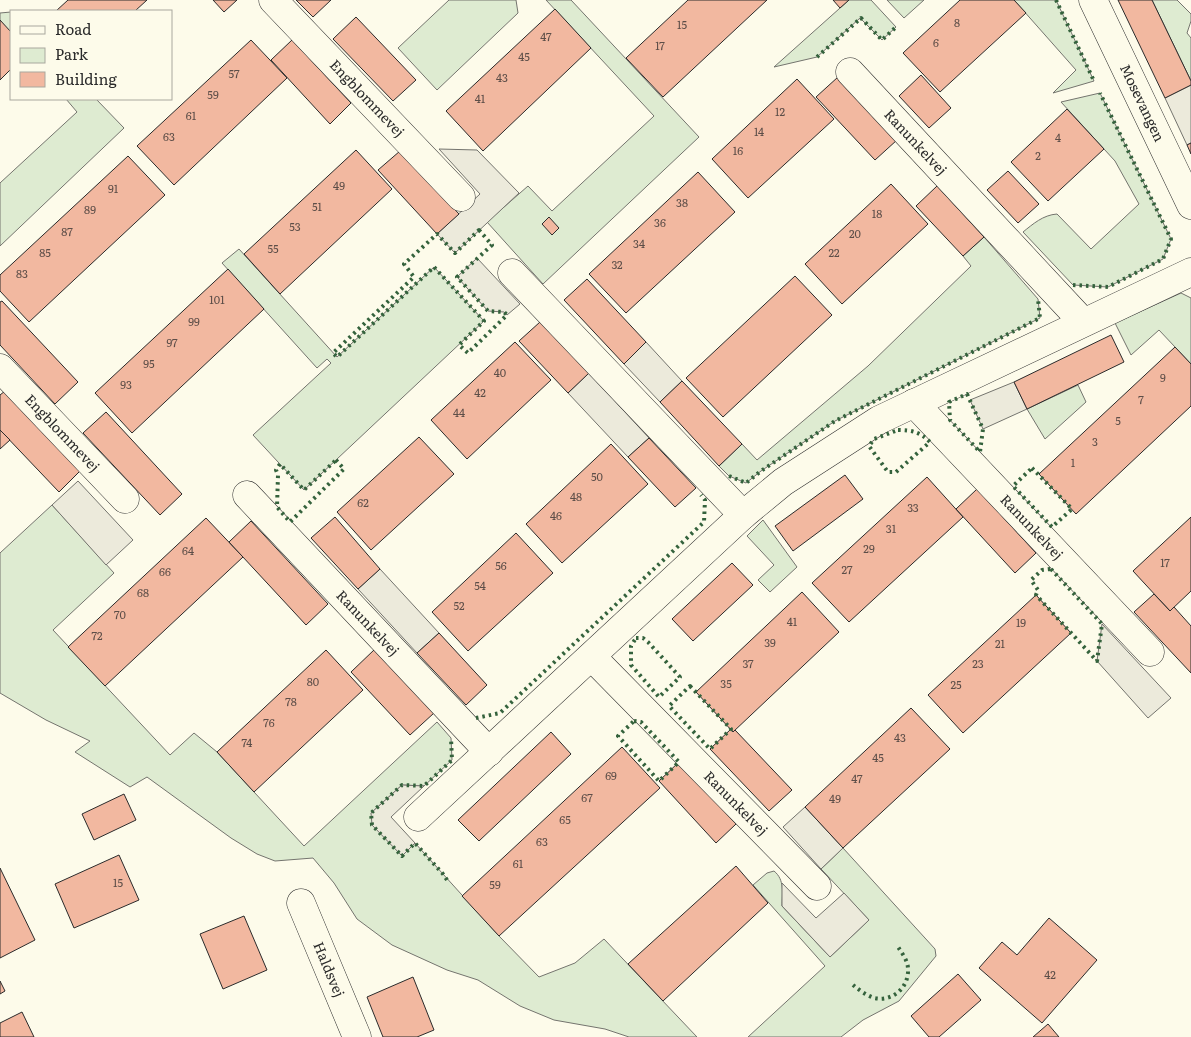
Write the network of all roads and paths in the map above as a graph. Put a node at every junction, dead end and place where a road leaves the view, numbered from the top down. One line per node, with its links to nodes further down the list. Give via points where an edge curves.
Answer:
1 (273, 0): 4 (street, Engblommevej)
2 (1094, 0): 5 (street, Mosevangen)
3 (850, 72): 8 (street, Ranunkelvej)
4 (461, 197)
5 (1191, 205)
6 (1191, 272): 8 (street)
7 (512, 273): 13 (street)
8 (1083, 322): 10 (street)
9 (0, 368): 12 (street, Engblommevej)
10 (914, 403): 13 (street, via 879,420 783,482); 14 (street, Ranunkelvej)
11 (247, 495): 16 (street, Ranunkelvej)
12 (125, 499)
13 (743, 516): 15 (street)
14 (1150, 652)
15 (592, 657): 16 (street); 18 (street, Ranunkelvej)
16 (489, 752): 17 (street)
17 (418, 817)
18 (817, 886)
19 (301, 903): 20 (street, Haldsvej)
20 (357, 1037)

